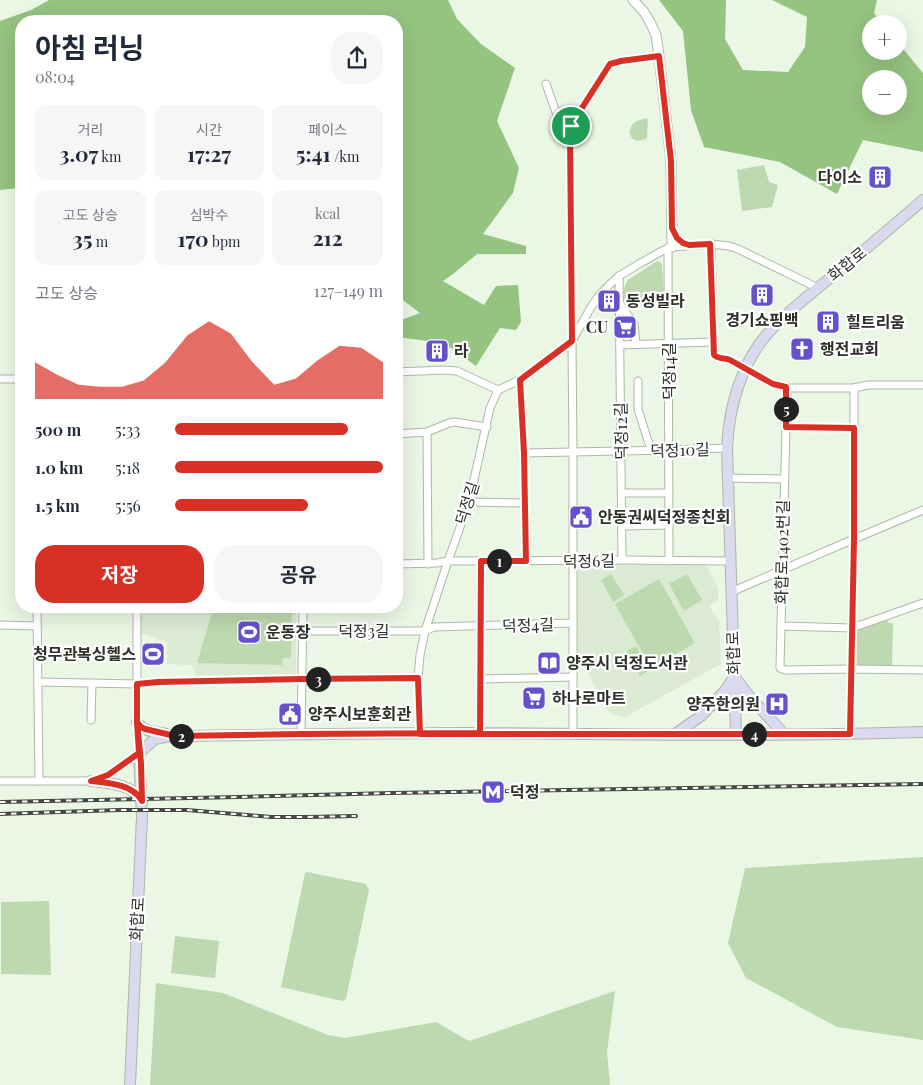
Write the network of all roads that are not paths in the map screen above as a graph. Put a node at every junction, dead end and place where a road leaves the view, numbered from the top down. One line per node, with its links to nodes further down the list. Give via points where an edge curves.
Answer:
1 (633, 0): 2 (street, via 650,22)
2 (659, 56): 4 (street, via 610,64); 6 (street, via 671,161)
3 (546, 84): 4 (street, via 558,117)
4 (571, 126): 14 (street)
5 (923, 200): 12 (main road, 화합로)
6 (672, 228): 8 (street, via 677,238); 9 (street); 10 (street, via 668,242)
7 (710, 244): 8 (street); 12 (street, via 738,249); 17 (street)
8 (689, 245): 9 (street)
9 (670, 248): 10 (street); 18 (street, 덕정14길)
10 (660, 252): 11 (street)
11 (619, 276): 13 (street, 덕정12길); 15 (street)
12 (818, 288): 21 (main road, 화합로, via 768,333)
13 (619, 302): 19 (street, via 634,324); 20 (street, 덕정12길)
14 (572, 312): 15 (street); 16 (street)
15 (587, 313): 16 (street)
16 (572, 341): 25 (street); 40 (street)
17 (713, 342): 18 (street); 21 (street, via 715,356)
18 (668, 343): 19 (street); 37 (street, 덕정14길)
19 (636, 344): 20 (street)
20 (620, 345): 38 (street, 덕정12길)
21 (745, 369): 28 (street); 36 (main road, 화합로, via 730,414)
22 (403, 372): 30 (street, via 457,371)
23 (0, 379): 24 (street)
24 (15, 379)
25 (520, 380): 30 (street); 41 (street)
26 (638, 381): 39 (street, 덕정12길, via 638,409)
27 (923, 385): 29 (street)
28 (786, 387): 29 (street); 32 (street, 화합로1402번길)
29 (854, 388): 33 (street)
30 (498, 390): 31 (street, 덕정길)
31 (487, 427): 34 (street, via 454,422); 46 (street, 덕정길)
32 (786, 427): 33 (street); 43 (street, 화합로1402번길)
33 (854, 428): 51 (street)
34 (427, 432): 35 (street); 60 (street)
35 (403, 434)
36 (726, 448): 37 (street, 덕정10길); 42 (main road, 화합로)
37 (669, 450): 39 (street, 덕정10길); 45 (street, 덕정14길)
38 (622, 451): 39 (street, 덕정10길); 40 (street, 덕정10길); 44 (street, 덕정12길)
39 (652, 451)
40 (573, 452): 41 (street, 덕정10길); 56 (street)
41 (524, 453): 47 (street)
42 (728, 478): 43 (street, 화합로1402번길); 58 (main road, 화합로)
43 (784, 479): 61 (street, 화합로1402번길)
44 (622, 493): 45 (street); 50 (street, 덕정12길)
45 (669, 493): 49 (street, 덕정14길)
46 (469, 502): 47 (street); 53 (street, 덕정길)
47 (525, 503): 55 (street)
48 (923, 510): 51 (street)
49 (669, 525): 50 (street); 57 (street, 덕정14길)
50 (622, 526): 52 (street, 덕정12길)
51 (854, 539): 61 (street); 72 (street)
52 (622, 560): 56 (street, 덕정6길); 57 (street, 덕정6길)
53 (448, 561): 54 (street, 덕정6길); 60 (street, 덕정6길); 74 (street, 덕정길)
54 (481, 561): 55 (street, 덕정6길); 70 (street)
55 (526, 561): 56 (street, 덕정6길)
56 (573, 561): 67 (street)
57 (669, 561): 58 (street, 덕정6길)
58 (730, 561): 62 (main road, 화합로)
59 (403, 564): 60 (street, 덕정6길)
60 (428, 564)
61 (782, 570): 62 (street); 71 (street, 화합로1402번길)
62 (731, 592): 77 (main road, 화합로)
63 (923, 603): 72 (street, 화합로1402번길)
64 (37, 613): 69 (street)
65 (137, 613): 84 (street, 화합로)
66 (303, 613): 73 (street)
67 (573, 623): 70 (street, 덕정4길); 78 (street)
68 (0, 626): 69 (street)
69 (37, 626): 82 (street)
70 (481, 626): 74 (street, 덕정4길, via 434,627); 81 (street)
71 (781, 626): 72 (street, 화합로1402번길); 75 (street, 화합로1402번길, via 782,670)
72 (852, 628): 75 (street)
73 (303, 631): 74 (street, 덕정3길); 80 (street)
74 (425, 631): 79 (street, 덕정길)
75 (850, 669): 76 (street); 94 (street)
76 (923, 670)
77 (734, 676): 92 (main road, 화합로); 93 (main road); 95 (main road, via 701,716)
78 (572, 677): 81 (street); 91 (street)
79 (418, 678): 80 (street); 90 (street, 덕정길)
80 (302, 679): 84 (street); 89 (street)
81 (481, 679): 88 (street)
82 (38, 682): 83 (street); 98 (street)
83 (92, 683): 84 (street); 85 (street)
84 (137, 684): 86 (street, 화합로)
85 (92, 720)
86 (138, 726): 96 (main road); 97 (street, 화합로)
87 (923, 732): 94 (main road)
88 (480, 733): 90 (main road); 91 (main road)
89 (301, 734): 90 (main road); 96 (main road)
90 (420, 734)
91 (573, 734): 95 (main road)
92 (736, 734): 93 (main road); 95 (main road)
93 (784, 734): 94 (main road)
94 (850, 734)
95 (674, 735)
96 (175, 736): 97 (main road, via 155,739)
97 (139, 753): 100 (street, via 108,775); 101 (main road, 화합로)
98 (39, 780): 99 (street); 100 (street)
99 (0, 781)
100 (91, 781): 101 (main road, via 128,788)
101 (142, 797): 102 (main road, 화합로)
102 (130, 1085)

